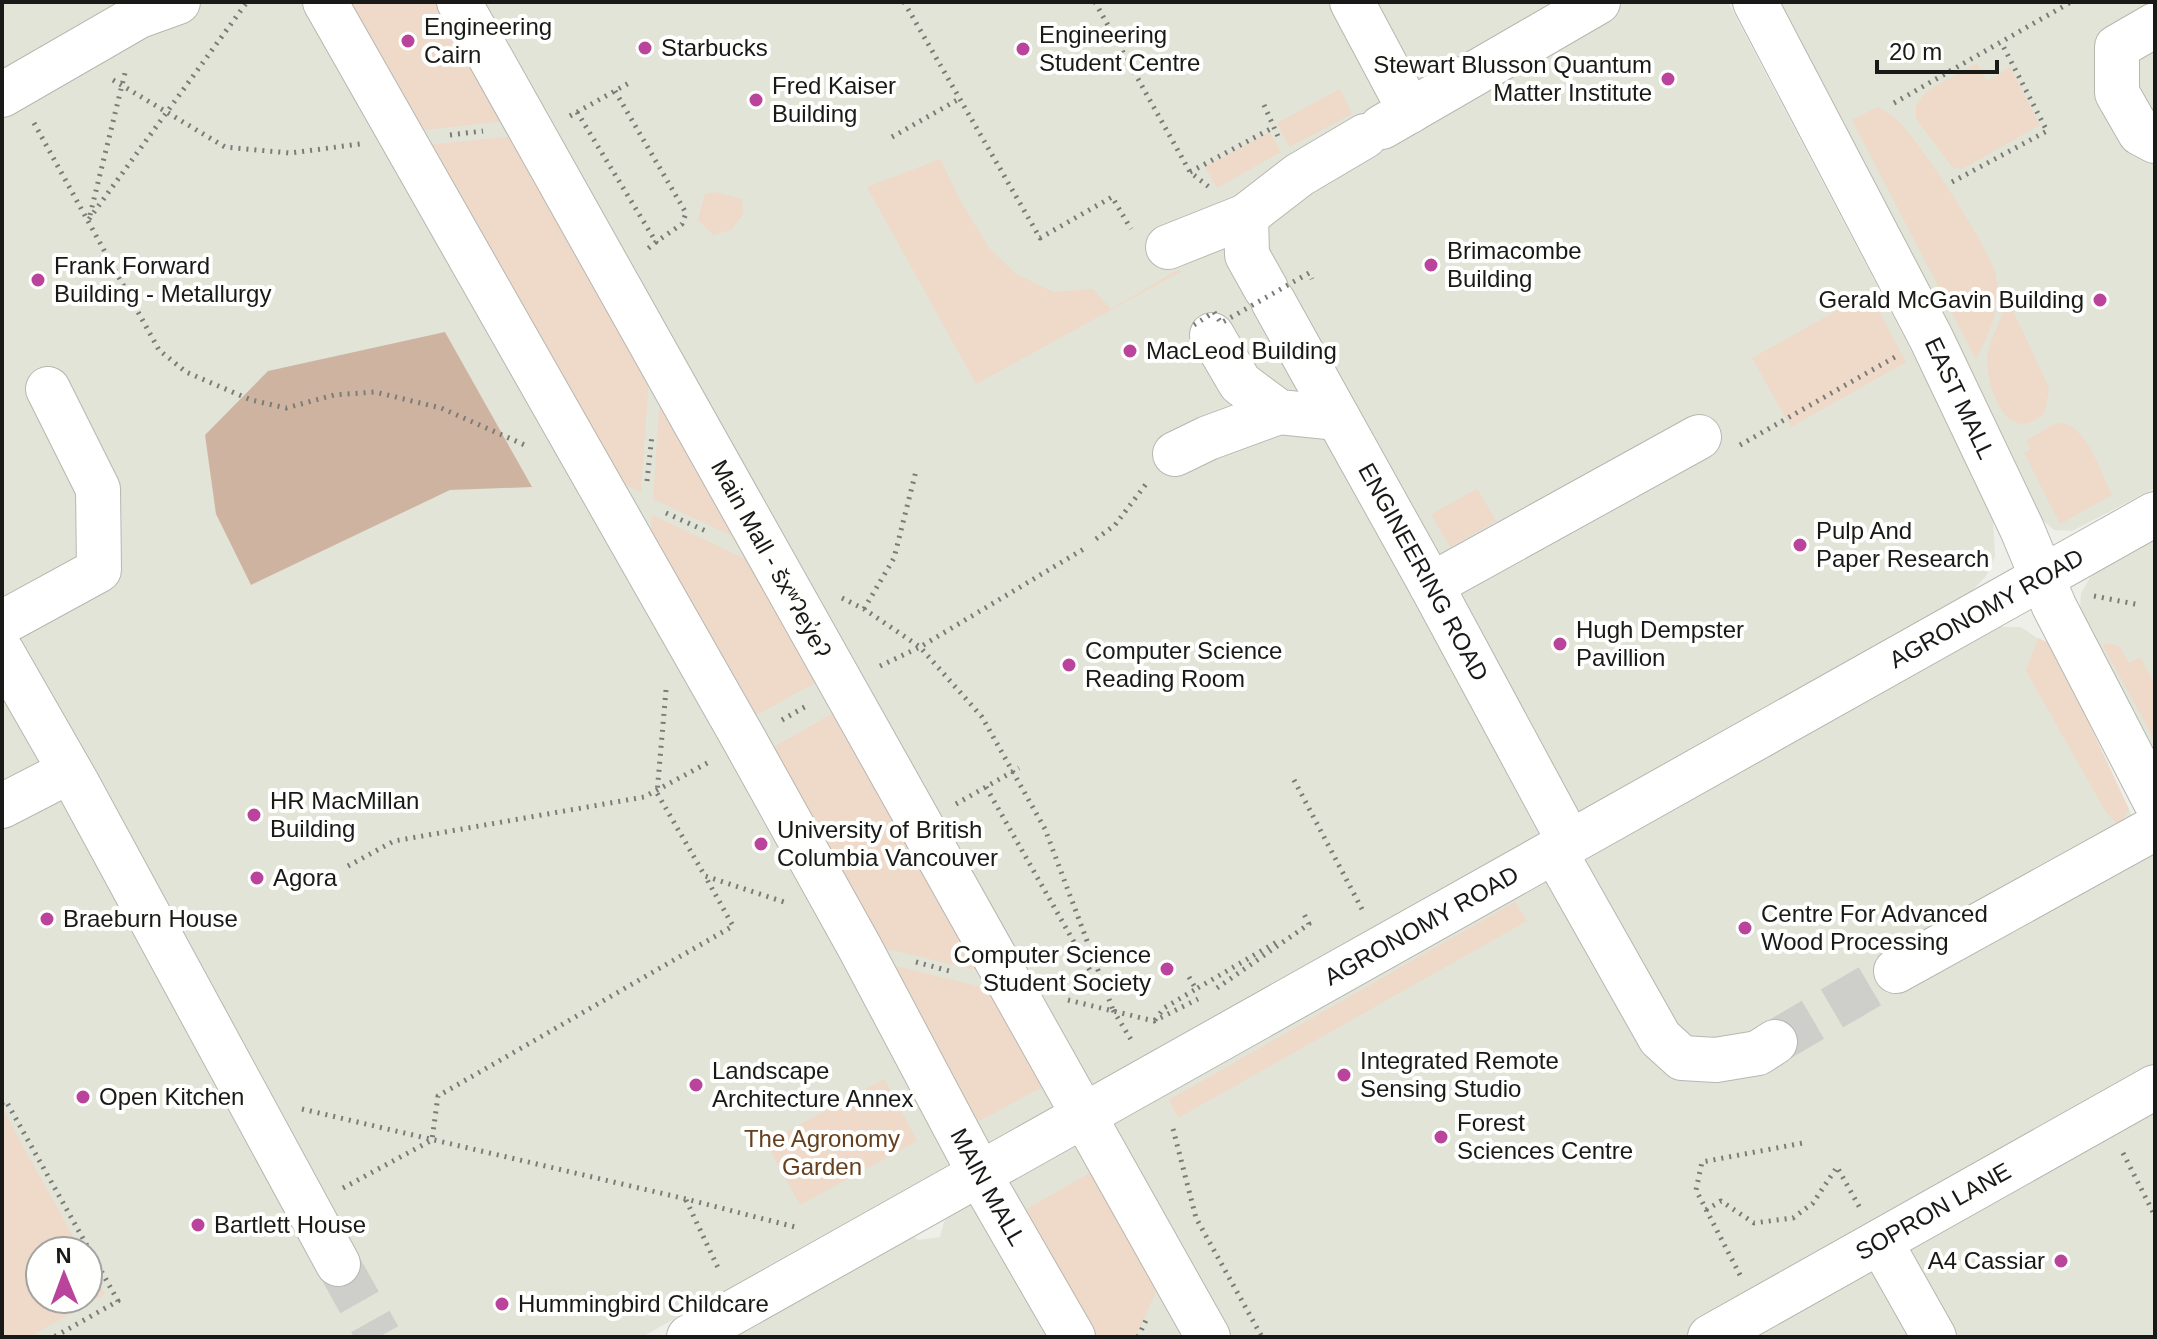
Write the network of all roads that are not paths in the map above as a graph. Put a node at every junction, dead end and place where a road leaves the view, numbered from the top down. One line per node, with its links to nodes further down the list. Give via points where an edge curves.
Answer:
1 (325, 2): 33 (street, MAIN MALL, via 745,741)
2 (459, 2): 32 (street, Main Mall - šxʷʔey̓eʔ)
3 (1352, 2): 9 (street)
4 (1598, 2): 9 (street)
5 (1755, 2): 20 (street, EAST MALL, via 1931,338)
6 (159, 9): 8 (street)
7 (2155, 25): 10 (street, via 2117,47 2117,93 2140,133)
8 (8, 91)
9 (1386, 125): 11 (street, via 1299,175)
10 (2155, 141)
11 (1246, 216): 12 (street); 16 (street, ENGINEERING ROAD, via 1247,255)
12 (1168, 247)
13 (1203, 330): 15 (street, via 1240,383)
14 (48, 389): 22 (street, via 98,489 99,570)
15 (1279, 412): 16 (street); 18 (street)
16 (1338, 418): 21 (street, ENGINEERING ROAD)
17 (1716, 443): 21 (street)
18 (1175, 454)
19 (2155, 514): 20 (street, AGRONOMY ROAD)
20 (2041, 576): 25 (street, EAST MALL); 28 (street, AGRONOMY ROAD)
21 (1431, 585): 28 (street, ENGINEERING ROAD)
22 (2, 623)
23 (2, 652): 24 (street)
24 (70, 771): 26 (street); 35 (street)
25 (2155, 801)
26 (2, 806)
27 (2155, 828): 29 (street)
28 (1562, 848): 30 (street, ENGINEERING ROAD, via 1660,1038 1682,1058 1716,1060 1758,1053); 32 (street, AGRONOMY ROAD)
29 (1896, 971)
30 (1775, 1042)
31 (2155, 1087): 34 (street, SOPRON LANE)
32 (1084, 1115): 33 (street, AGRONOMY ROAD); 38 (street)
33 (980, 1174): 36 (street, AGRONOMY ROAD); 37 (street, MAIN MALL)
34 (1872, 1227): 39 (street, SOPRON LANE); 40 (street)
35 (338, 1264)
36 (689, 1337)
37 (1073, 1337)
38 (1208, 1337)
39 (1710, 1337)
40 (1934, 1337)

